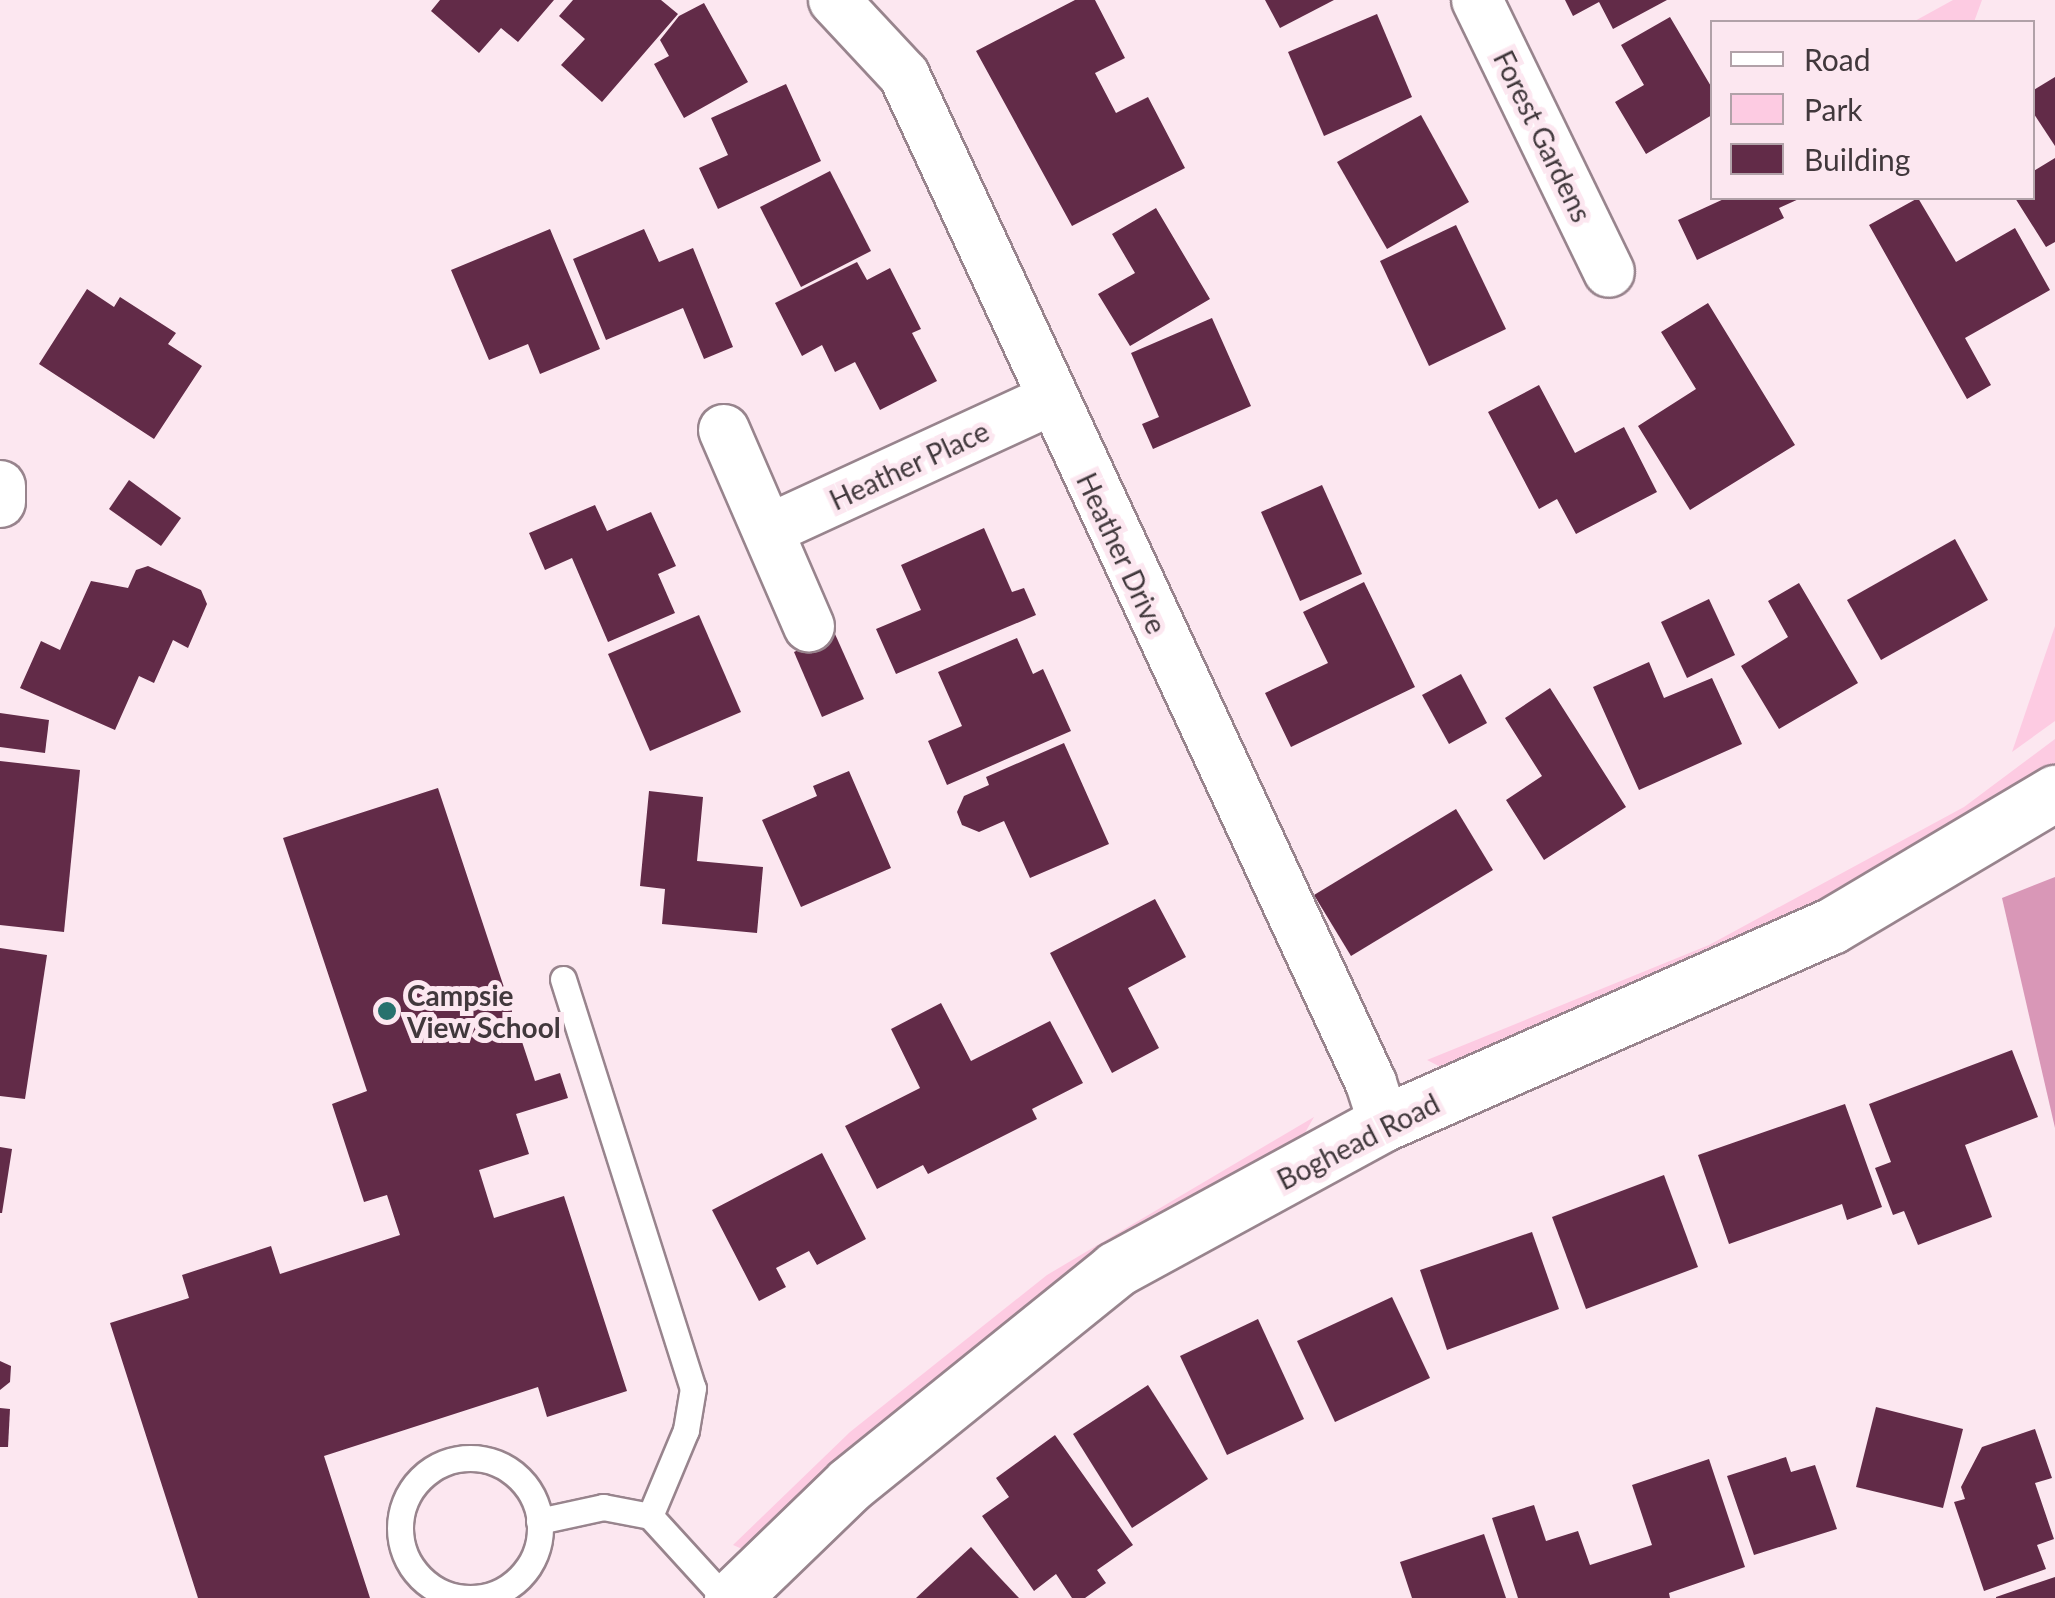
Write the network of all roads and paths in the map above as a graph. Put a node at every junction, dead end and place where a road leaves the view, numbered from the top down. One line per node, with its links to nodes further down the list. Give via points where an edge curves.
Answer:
1 (1478, 0): 3 (street, Forest Gardens)
2 (861, 6): 4 (street, Heather Drive, via 904,75)
3 (1609, 272)
4 (1050, 400): 8 (street, Heather Place); 12 (street, Heather Drive)
5 (724, 430): 8 (street)
6 (0, 486): 7 (street)
7 (0, 502)
8 (768, 530): 9 (street)
9 (809, 626)
10 (2055, 794): 12 (street, Boghead Road, via 1831,926)
11 (563, 980): 13 (lane, via 693,1388 686,1430)
12 (1384, 1123): 15 (street, Boghead Road, via 1116,1270 850,1484)
13 (650, 1516): 14 (lane, via 603,1508); 15 (lane)
14 (539, 1521): 14 (lane, via 536,1552 524,1572 484,1596 438,1590 406,1557 401,1535 402,1512 425,1474 467,1458 510,1470 526,1484)
15 (728, 1598)

